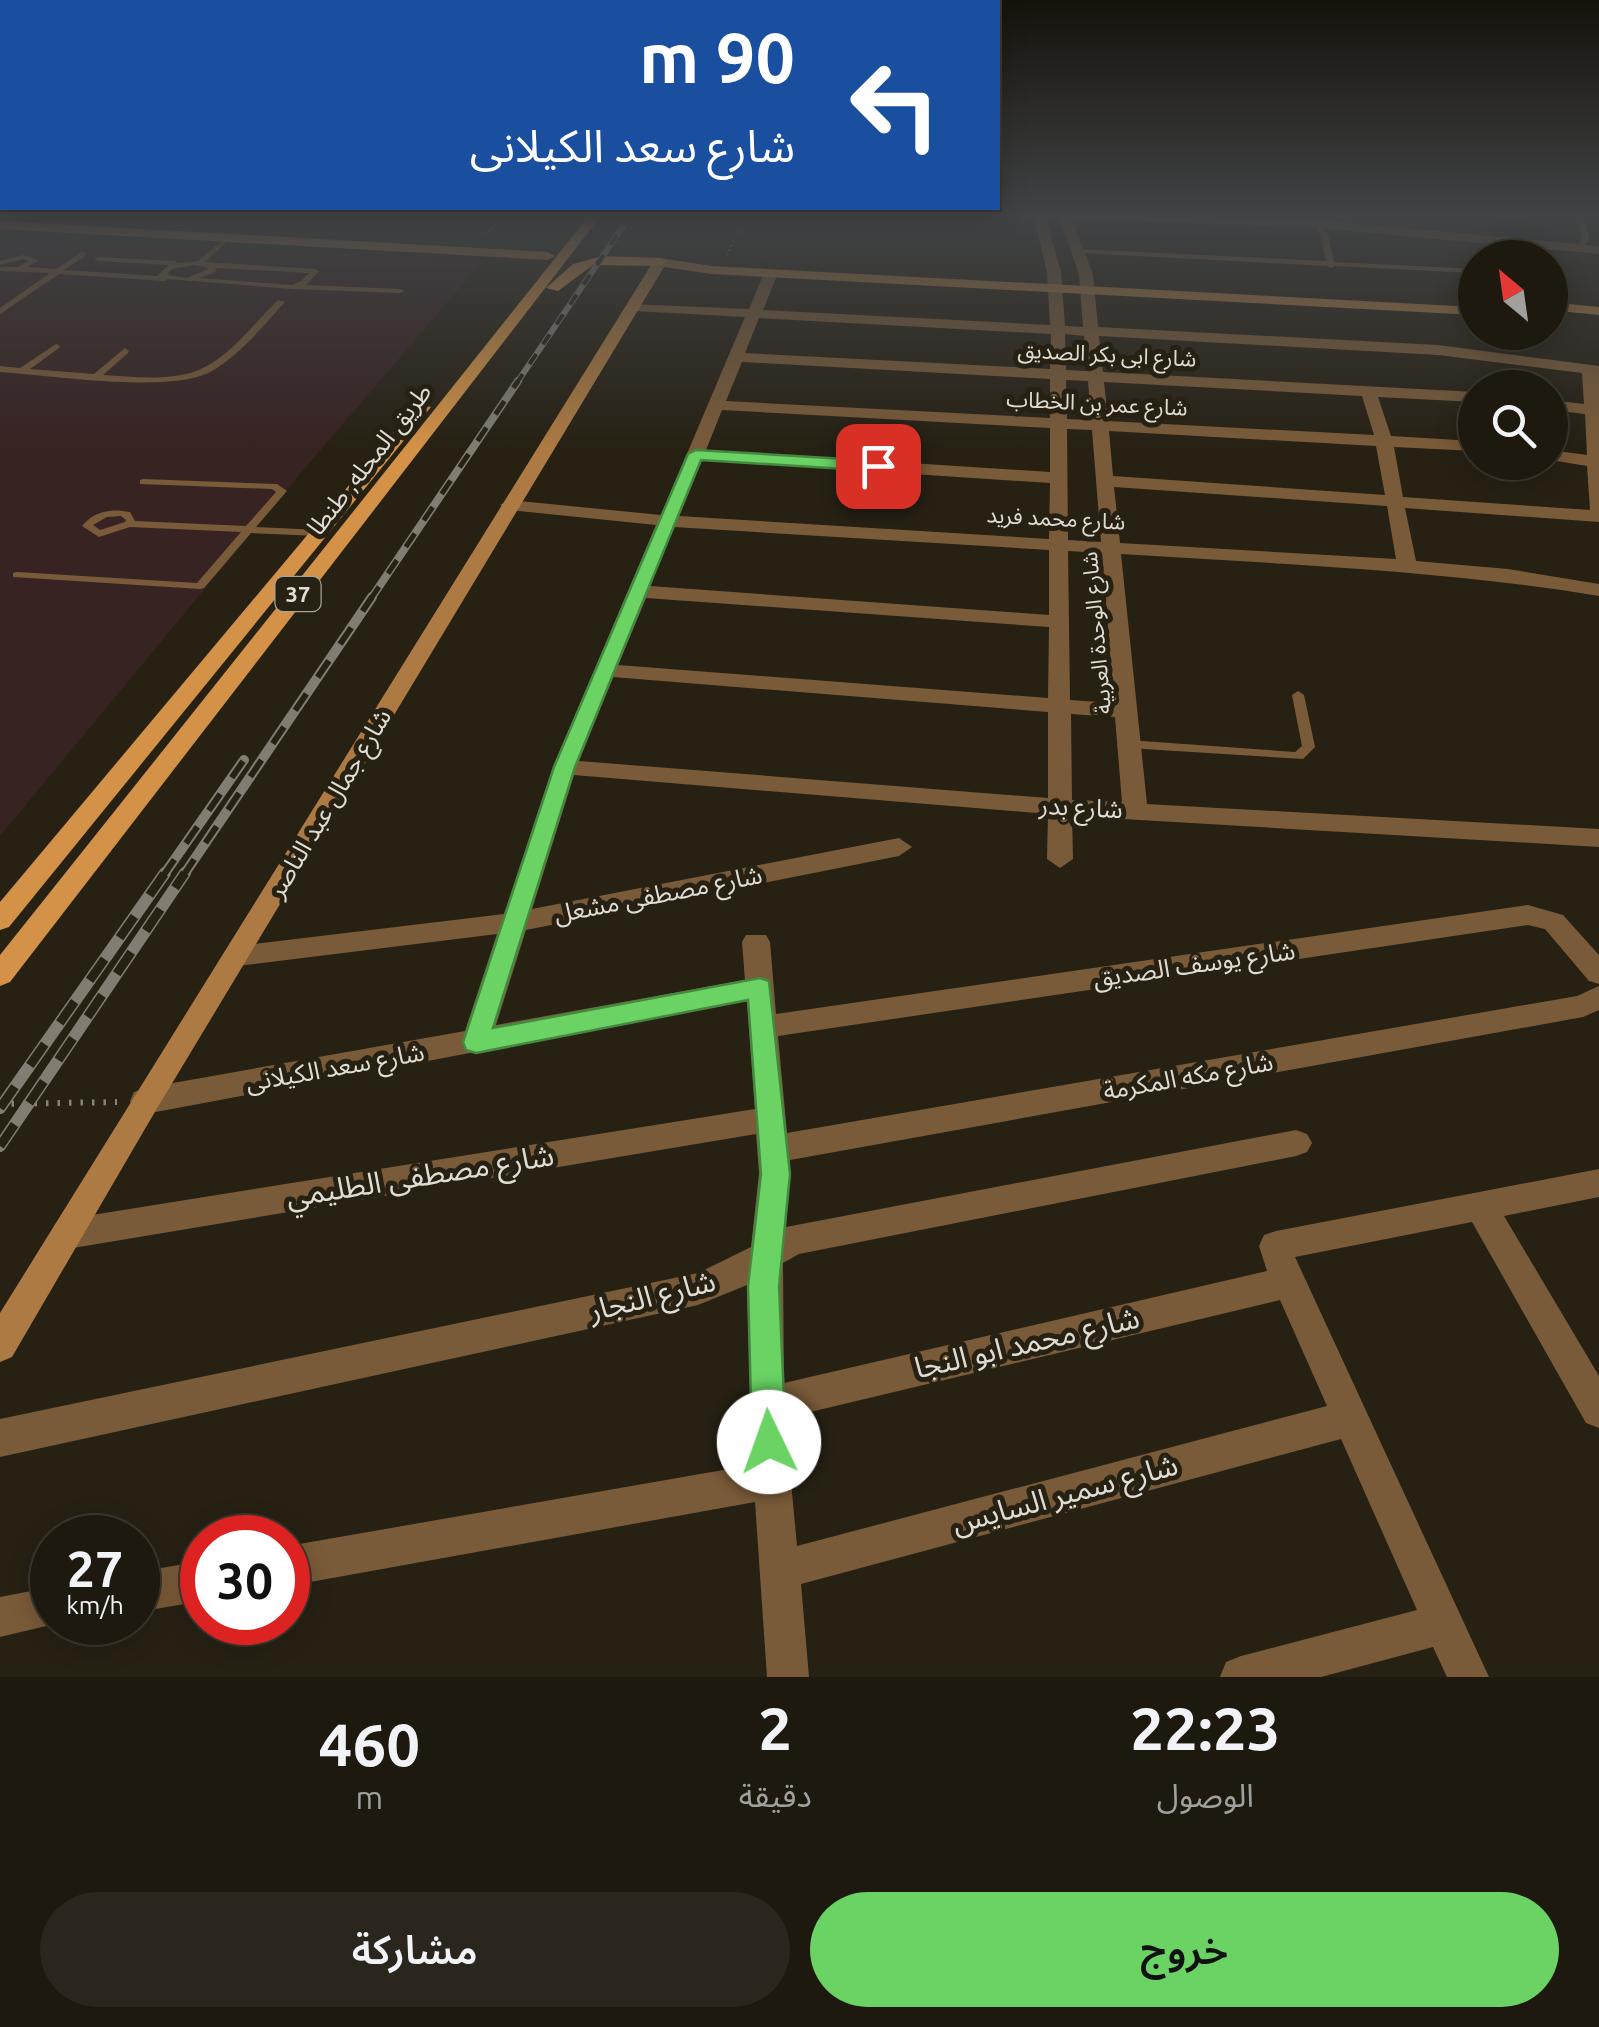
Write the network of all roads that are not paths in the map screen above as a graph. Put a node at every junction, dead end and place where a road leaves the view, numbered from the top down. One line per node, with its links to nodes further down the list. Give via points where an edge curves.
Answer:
1 (30, 291): 18 (lane)
2 (519, 291): 54 (main road, طريق المحله, طنطا / 37)
3 (535, 291): 13 (main road, طريق المحله, طنطا / 37)
4 (550, 291): 13 (main road)
5 (643, 291): 14 (street, شارع جمال عبد الناصر)
6 (764, 291): 19 (street)
7 (1056, 291): 22 (street, شارع الوحدة العربية)
8 (1093, 291): 23 (street, شارع الوحدة العربية)
9 (1239, 291): 16 (street)
10 (1392, 291): 11 (street)
11 (1458, 297)
12 (280, 302): 30 (lane, via 201,372 170,378)
13 (524, 305): 78 (main road, طريق المحله, طنطا / 37)
14 (634, 307): 19 (street); 49 (street, شارع جمال عبد الناصر)
15 (1568, 308): 17 (street)
16 (1458, 310)
17 (1599, 311)
18 (0, 312)
19 (754, 316): 22 (street); 26 (street)
20 (1568, 319): 21 (street)
21 (1599, 322)
22 (1058, 331): 23 (street); 31 (street, شارع الوحدة العربية)
23 (1091, 332): 29 (street, via 1438,350); 32 (street, شارع الوحدة العربية)
24 (56, 346): 28 (lane)
25 (125, 350): 30 (lane)
26 (736, 357): 31 (street, شارع ابى بكر الصديق); 35 (street)
27 (0, 369): 28 (lane)
28 (23, 370): 30 (lane)
29 (1595, 371): 37 (street)
30 (98, 374)
31 (1059, 374): 32 (street, شارع ابى بكر الصديق); 38 (street, شارع الوحدة العربية)
32 (1095, 376): 33 (street, شارع ابى بكر الصديق); 39 (street, شارع الوحدة العربية)
33 (1368, 390): 34 (street, شارع ابى بكر الصديق); 40 (street)
34 (1458, 396)
35 (716, 406): 38 (street, شارع عمر بن الخطاب); 42 (street)
36 (1568, 407): 37 (street)
37 (1593, 410): 44 (street)
38 (1060, 424): 39 (street, شارع عمر بن الخطاب); 45 (street, شارع الوحدة العربية)
39 (1100, 426): 40 (street, شارع عمر بن الخطاب); 46 (street, شارع الوحدة العربية)
40 (1384, 441): 41 (street, شارع عمر بن الخطاب); 48 (street)
41 (1458, 445)
42 (696, 454): 45 (street); 51 (street)
43 (1568, 458): 44 (street)
44 (1596, 462): 50 (street)
45 (1061, 478): 55 (street, شارع الوحدة العربية)
46 (1105, 481): 48 (street); 56 (street, شارع الوحدة العربية)
47 (143, 482): 53 (lane, via 280,488)
48 (1396, 500): 50 (street); 57 (street)
49 (510, 505): 51 (street, شارع محمد فريد); 76 (street, شارع جمال عبد الناصر)
50 (1599, 514)
51 (668, 521): 55 (street, شارع محمد فريد); 60 (street)
52 (129, 524): 53 (lane)
53 (250, 530): 54 (lane); 58 (lane, via 209,580 193,588)
54 (320, 533): 73 (main road, طريق المحله, طنطا / 37)
55 (1062, 544): 56 (street, شارع محمد فريد); 61 (street, شارع الوحدة العربية)
56 (1111, 546): 57 (street, شارع محمد فريد); 65 (street, شارع الوحدة العربية)
57 (1407, 566): 59 (street, شارع محمد فريد)
58 (17, 575)
59 (1599, 590)
60 (638, 591): 61 (street); 62 (street)
61 (1062, 622): 64 (street, شارع الوحدة العربية)
62 (605, 670): 64 (street); 67 (street)
63 (1298, 694): 66 (lane, via 1309,746 1298,756)
64 (1060, 706): 65 (street); 68 (street, شارع الوحدة العربية)
65 (1125, 711): 66 (street, شارع الوحدة العربية)
66 (1128, 744): 69 (street, شارع الوحدة العربية)
67 (564, 767): 68 (street, شارع بدر); 74 (street)
68 (1060, 807): 69 (street, شارع بدر); 72 (street, شارع الوحدة العربية)
69 (1135, 810): 70 (street, شارع بدر)
70 (1599, 838)
71 (899, 847): 74 (street, شارع مصطفى مشعل)
72 (1060, 859)
73 (0, 920)
74 (516, 922): 76 (street, شارع مصطفى مشعل); 82 (street)
75 (756, 942): 79 (street)
76 (238, 956): 83 (street, شارع جمال عبد الناصر)
77 (1599, 974): 81 (street, شارع يوسف الصديق, via 1554,922 1528,915)
78 (0, 976)
79 (760, 988): 81 (street); 82 (street, شارع سعد الكيلانى)
80 (1599, 997): 84 (street, شارع مكه المكرمة, via 1583,1006)
81 (764, 1027): 84 (street)
82 (476, 1042): 83 (street, شارع سعد الكيلانى)
83 (145, 1101): 88 (street, شارع جمال عبد الناصر)
84 (773, 1134): 88 (street, شارع مصطفى الطليمي); 89 (street)
85 (1296, 1143): 89 (street, شارع النجار, via 792,1240)
86 (1599, 1183): 87 (street)
87 (1479, 1204): 90 (street, via 1282,1242 1274,1251); 93 (street)
88 (67, 1234): 91 (street, شارع جمال عبد الناصر)
89 (769, 1250): 92 (street); 95 (street, شارع النجار, via 736,1274 698,1289)
90 (1288, 1282): 92 (street, شارع محمد ابو النجا); 94 (street)
91 (0, 1345)
92 (766, 1405): 96 (street)
93 (1599, 1410)
94 (1350, 1418): 98 (street, شارع سمير السايس); 101 (street)
95 (0, 1438)
96 (772, 1480): 97 (street); 98 (street)
97 (310, 1562)
98 (780, 1570): 102 (street)
99 (30, 1612): 100 (street)
100 (0, 1617)
101 (1444, 1624): 103 (street); 104 (street)
102 (788, 1677)
103 (1242, 1677)
104 (1468, 1677)

